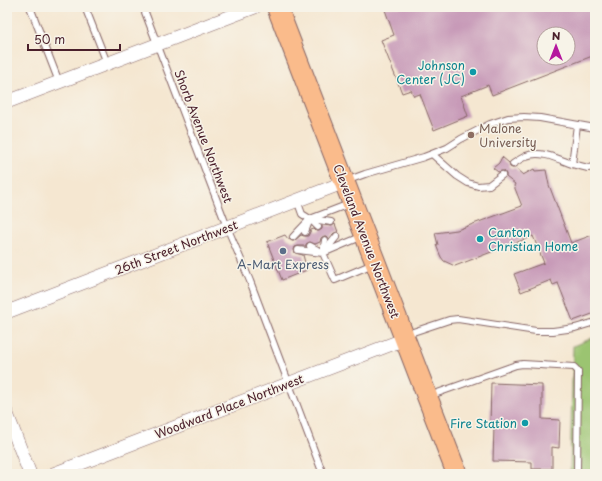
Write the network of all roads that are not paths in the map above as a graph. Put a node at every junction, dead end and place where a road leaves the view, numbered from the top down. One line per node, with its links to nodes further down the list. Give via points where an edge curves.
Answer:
1 (30, 7): 8 (lane)
2 (85, 7): 7 (lane)
3 (143, 7): 6 (lane, Shorb Avenue Northwest)
4 (255, 7): 6 (street)
5 (277, 7): 17 (main road, Cleveland Avenue Northwest)
6 (157, 44): 7 (street); 22 (lane, Shorb Avenue Northwest)
7 (107, 64): 8 (street)
8 (59, 82): 9 (street)
9 (8, 99)
10 (577, 125): 11 (lane); 12 (lane, via 540,118 508,118 490,124); 14 (lane)
11 (595, 128)
12 (432, 154): 16 (lane, via 468,183 478,186 489,185); 17 (lane)
13 (513, 164): 14 (lane, via 534,153 545,154)
14 (572, 164): 15 (lane)
15 (595, 167)
16 (502, 176)
17 (345, 182): 18 (street, 26th Street Northwest); 19 (main road, Cleveland Avenue Northwest)
18 (297, 200): 20 (lane, via 302,214); 22 (street, 26th Street Northwest)
19 (352, 203): 20 (lane); 25 (main road, Cleveland Avenue Northwest)
20 (310, 219): 21 (lane); 23 (lane); 24 (lane); 27 (lane)
21 (331, 222)
22 (227, 227): 33 (street, 26th Street Northwest); 36 (lane, Shorb Avenue Northwest)
23 (318, 227)
24 (304, 232)
25 (365, 235): 31 (lane); 32 (main road, Cleveland Avenue Northwest)
26 (337, 236): 31 (lane)
27 (293, 237)
28 (324, 240): 31 (lane)
29 (310, 246): 31 (lane)
30 (298, 250): 31 (lane)
31 (323, 253): 32 (lane, via 335,280)
32 (376, 263): 35 (main road, Cleveland Avenue Northwest)
33 (7, 312)
34 (595, 322): 35 (lane, via 575,328 536,331 458,319)
35 (404, 337): 36 (street, Woodward Place Northwest); 37 (main road, Cleveland Avenue Northwest)
36 (288, 384): 40 (street, Woodward Place Northwest); 41 (lane, Shorb Avenue Northwest)
37 (427, 397): 42 (main road, Cleveland Avenue Northwest); 43 (lane, via 523,364 574,367 578,371)
38 (7, 414): 39 (street)
39 (30, 474)
40 (53, 474)
41 (323, 474)
42 (457, 474)
43 (577, 474)

